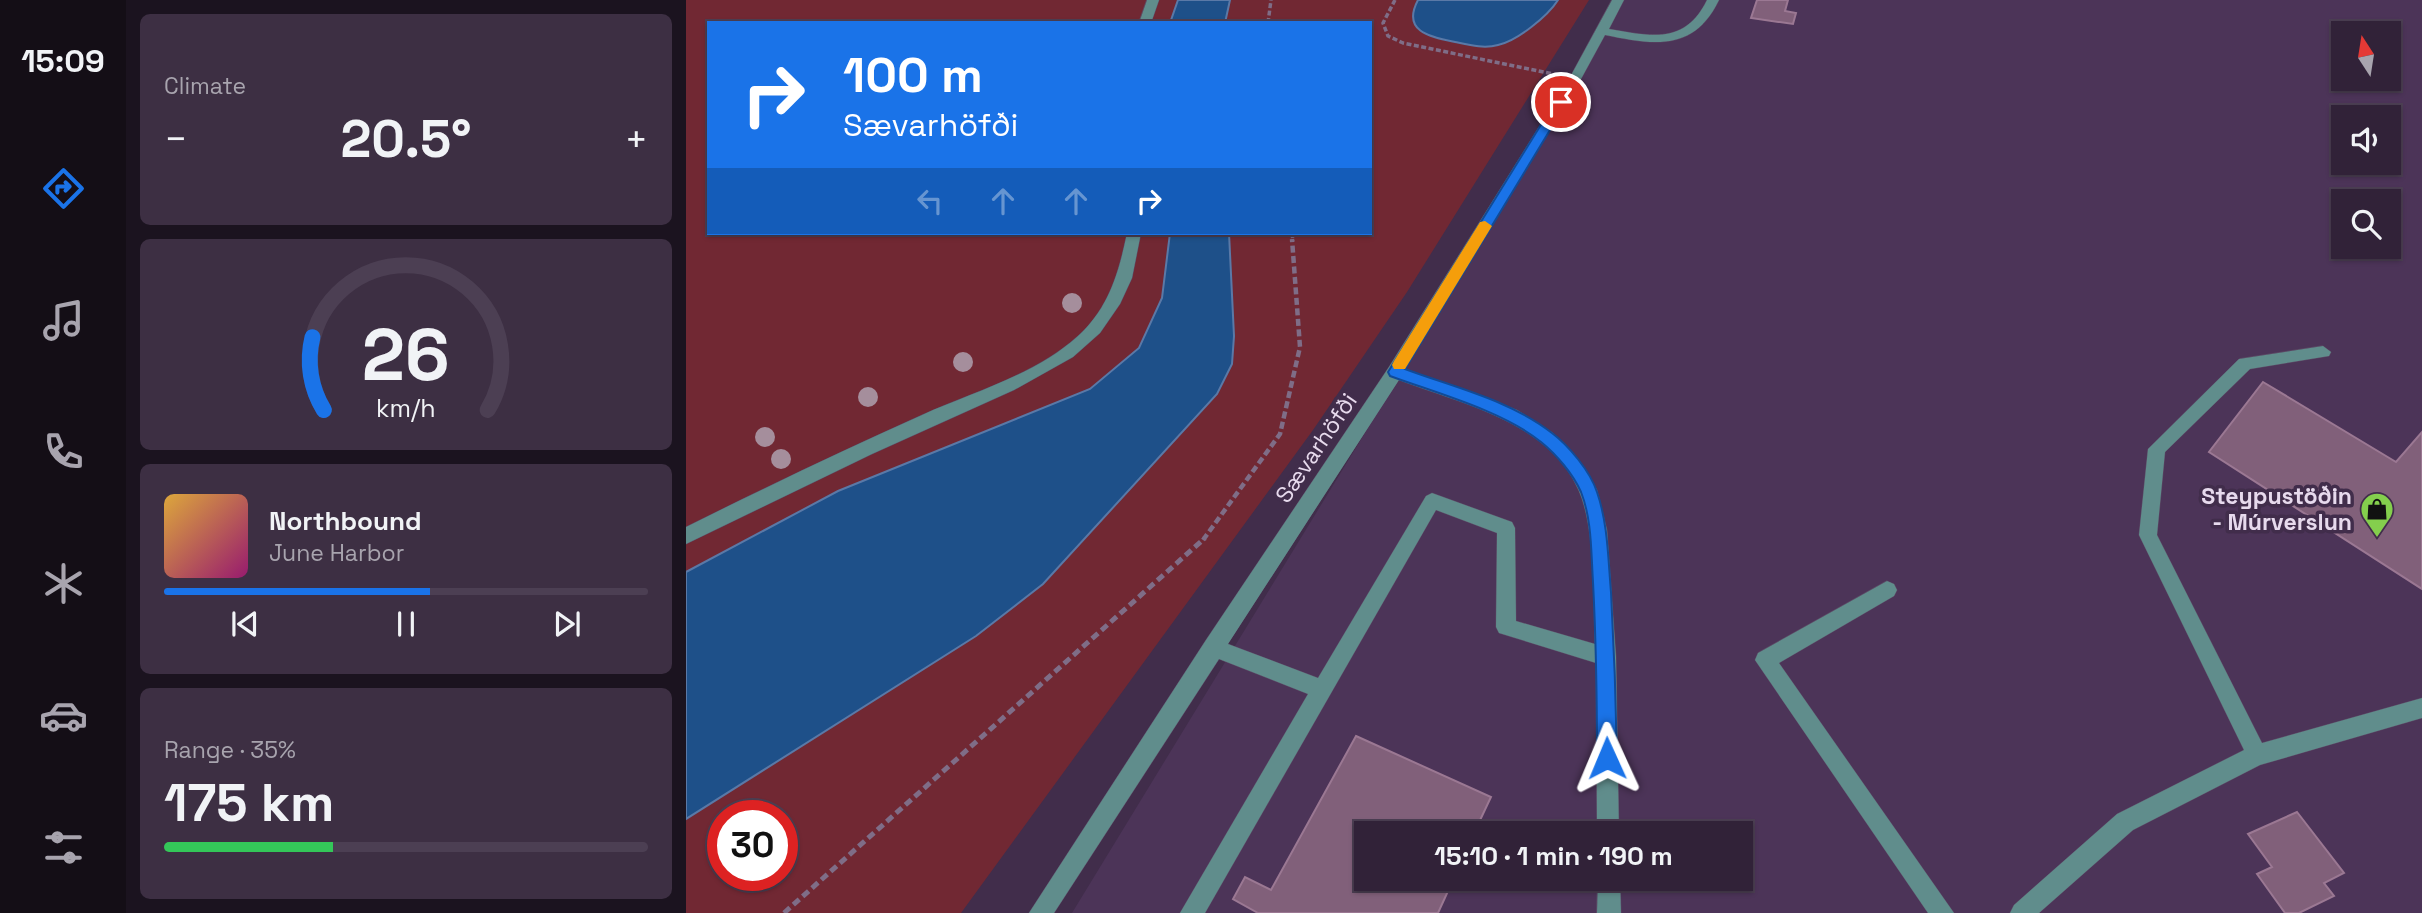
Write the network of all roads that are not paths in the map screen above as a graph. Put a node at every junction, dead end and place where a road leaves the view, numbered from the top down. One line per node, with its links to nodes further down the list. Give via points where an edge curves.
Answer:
1 (1153, 0): 4 (street)
2 (1618, 0): 5 (street, Sævarhöfði)
3 (1713, 0): 5 (street, via 1707,17 1695,30 1674,38 1643,39)
4 (1146, 21)
5 (1602, 31): 8 (street, Sævarhöfði)
6 (1134, 235): 9 (street, via 1129,270 1110,311 1082,342 1035,371 811,473)
7 (2323, 352): 15 (street, via 2245,363 2157,449 2148,535)
8 (1395, 372): 11 (street, Sævarhöfði); 12 (street, via 1511,415 1547,438 1572,464 1588,490 1598,530)
9 (686, 536)
10 (1887, 590): 21 (street, via 1765,660)
11 (1213, 647): 13 (street); 18 (street, Sævarhöfði)
12 (1606, 657): 13 (street, via 1506,628 1506,528 1432,501); 16 (street)
13 (1322, 690): 19 (street)
14 (2422, 708): 15 (street)
15 (2257, 755): 22 (street, via 2125,822)
16 (1608, 821)
17 (1609, 891): 20 (street)
18 (1041, 913)
19 (1192, 913)
20 (1609, 913)
21 (1942, 913)
22 (2022, 913)

